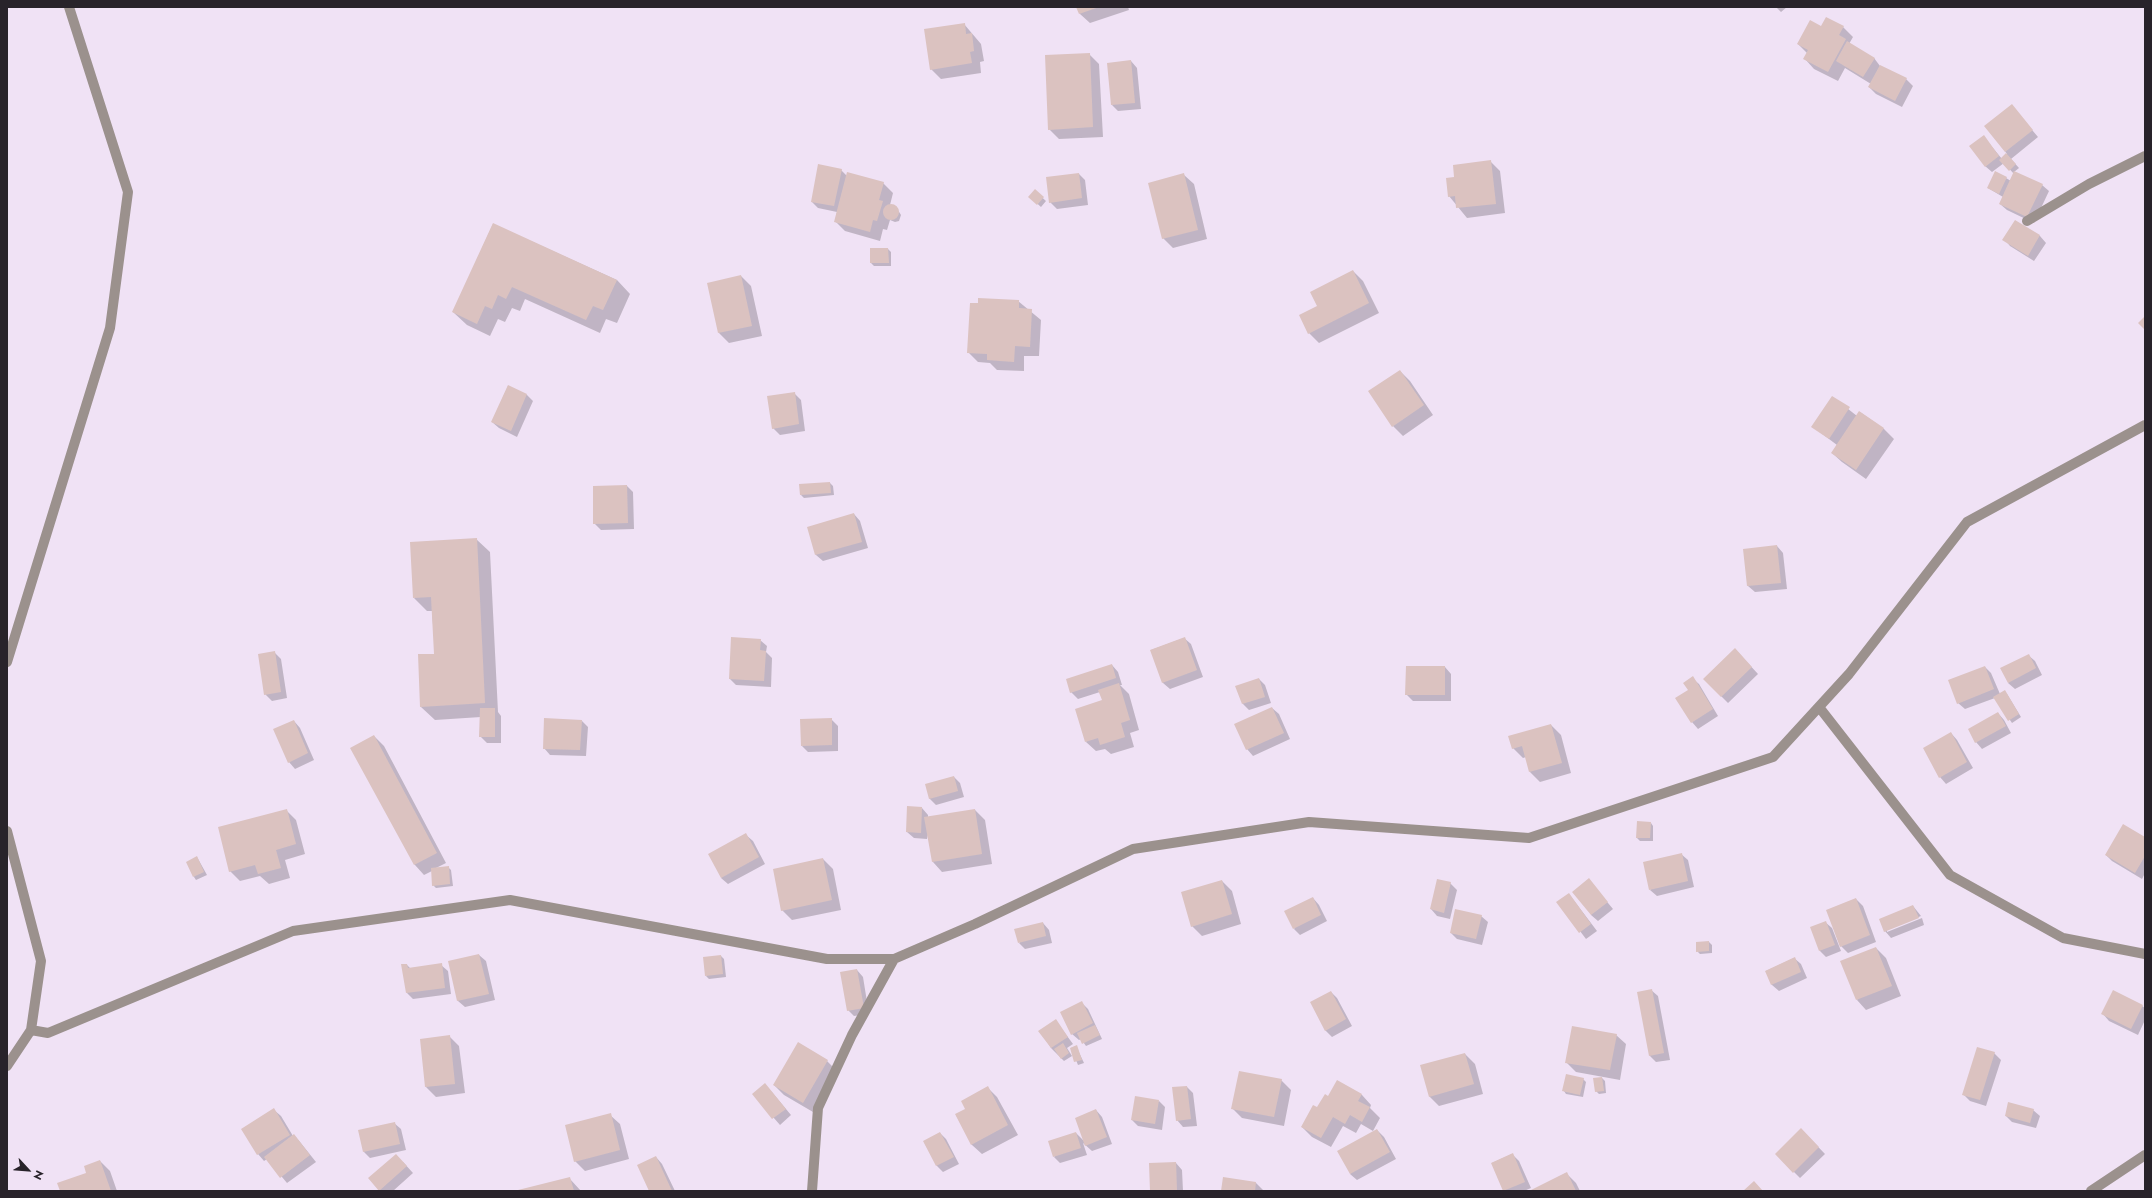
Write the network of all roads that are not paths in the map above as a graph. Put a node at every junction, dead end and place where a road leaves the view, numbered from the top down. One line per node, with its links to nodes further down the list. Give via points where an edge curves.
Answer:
1 (69, 7): 5 (street, via 128,192 110,328)
2 (2145, 156): 3 (street, via 2089,184)
3 (2026, 221)
4 (2145, 425): 6 (street, via 1967,522 1849,674)
5 (7, 662)
6 (1819, 707): 8 (street, via 1950,876 2063,938); 9 (street, via 1773,757 1529,838 1309,822 1133,849 975,924)
7 (7, 831): 10 (street, via 41,961)
8 (2145, 954)
9 (894, 959): 10 (street, via 827,959 510,900 293,931 48,1033); 13 (street, via 852,1035 818,1108)
10 (31, 1030): 11 (street)
11 (7, 1066)
12 (2145, 1155): 14 (street)
13 (812, 1191)
14 (2091, 1191)

